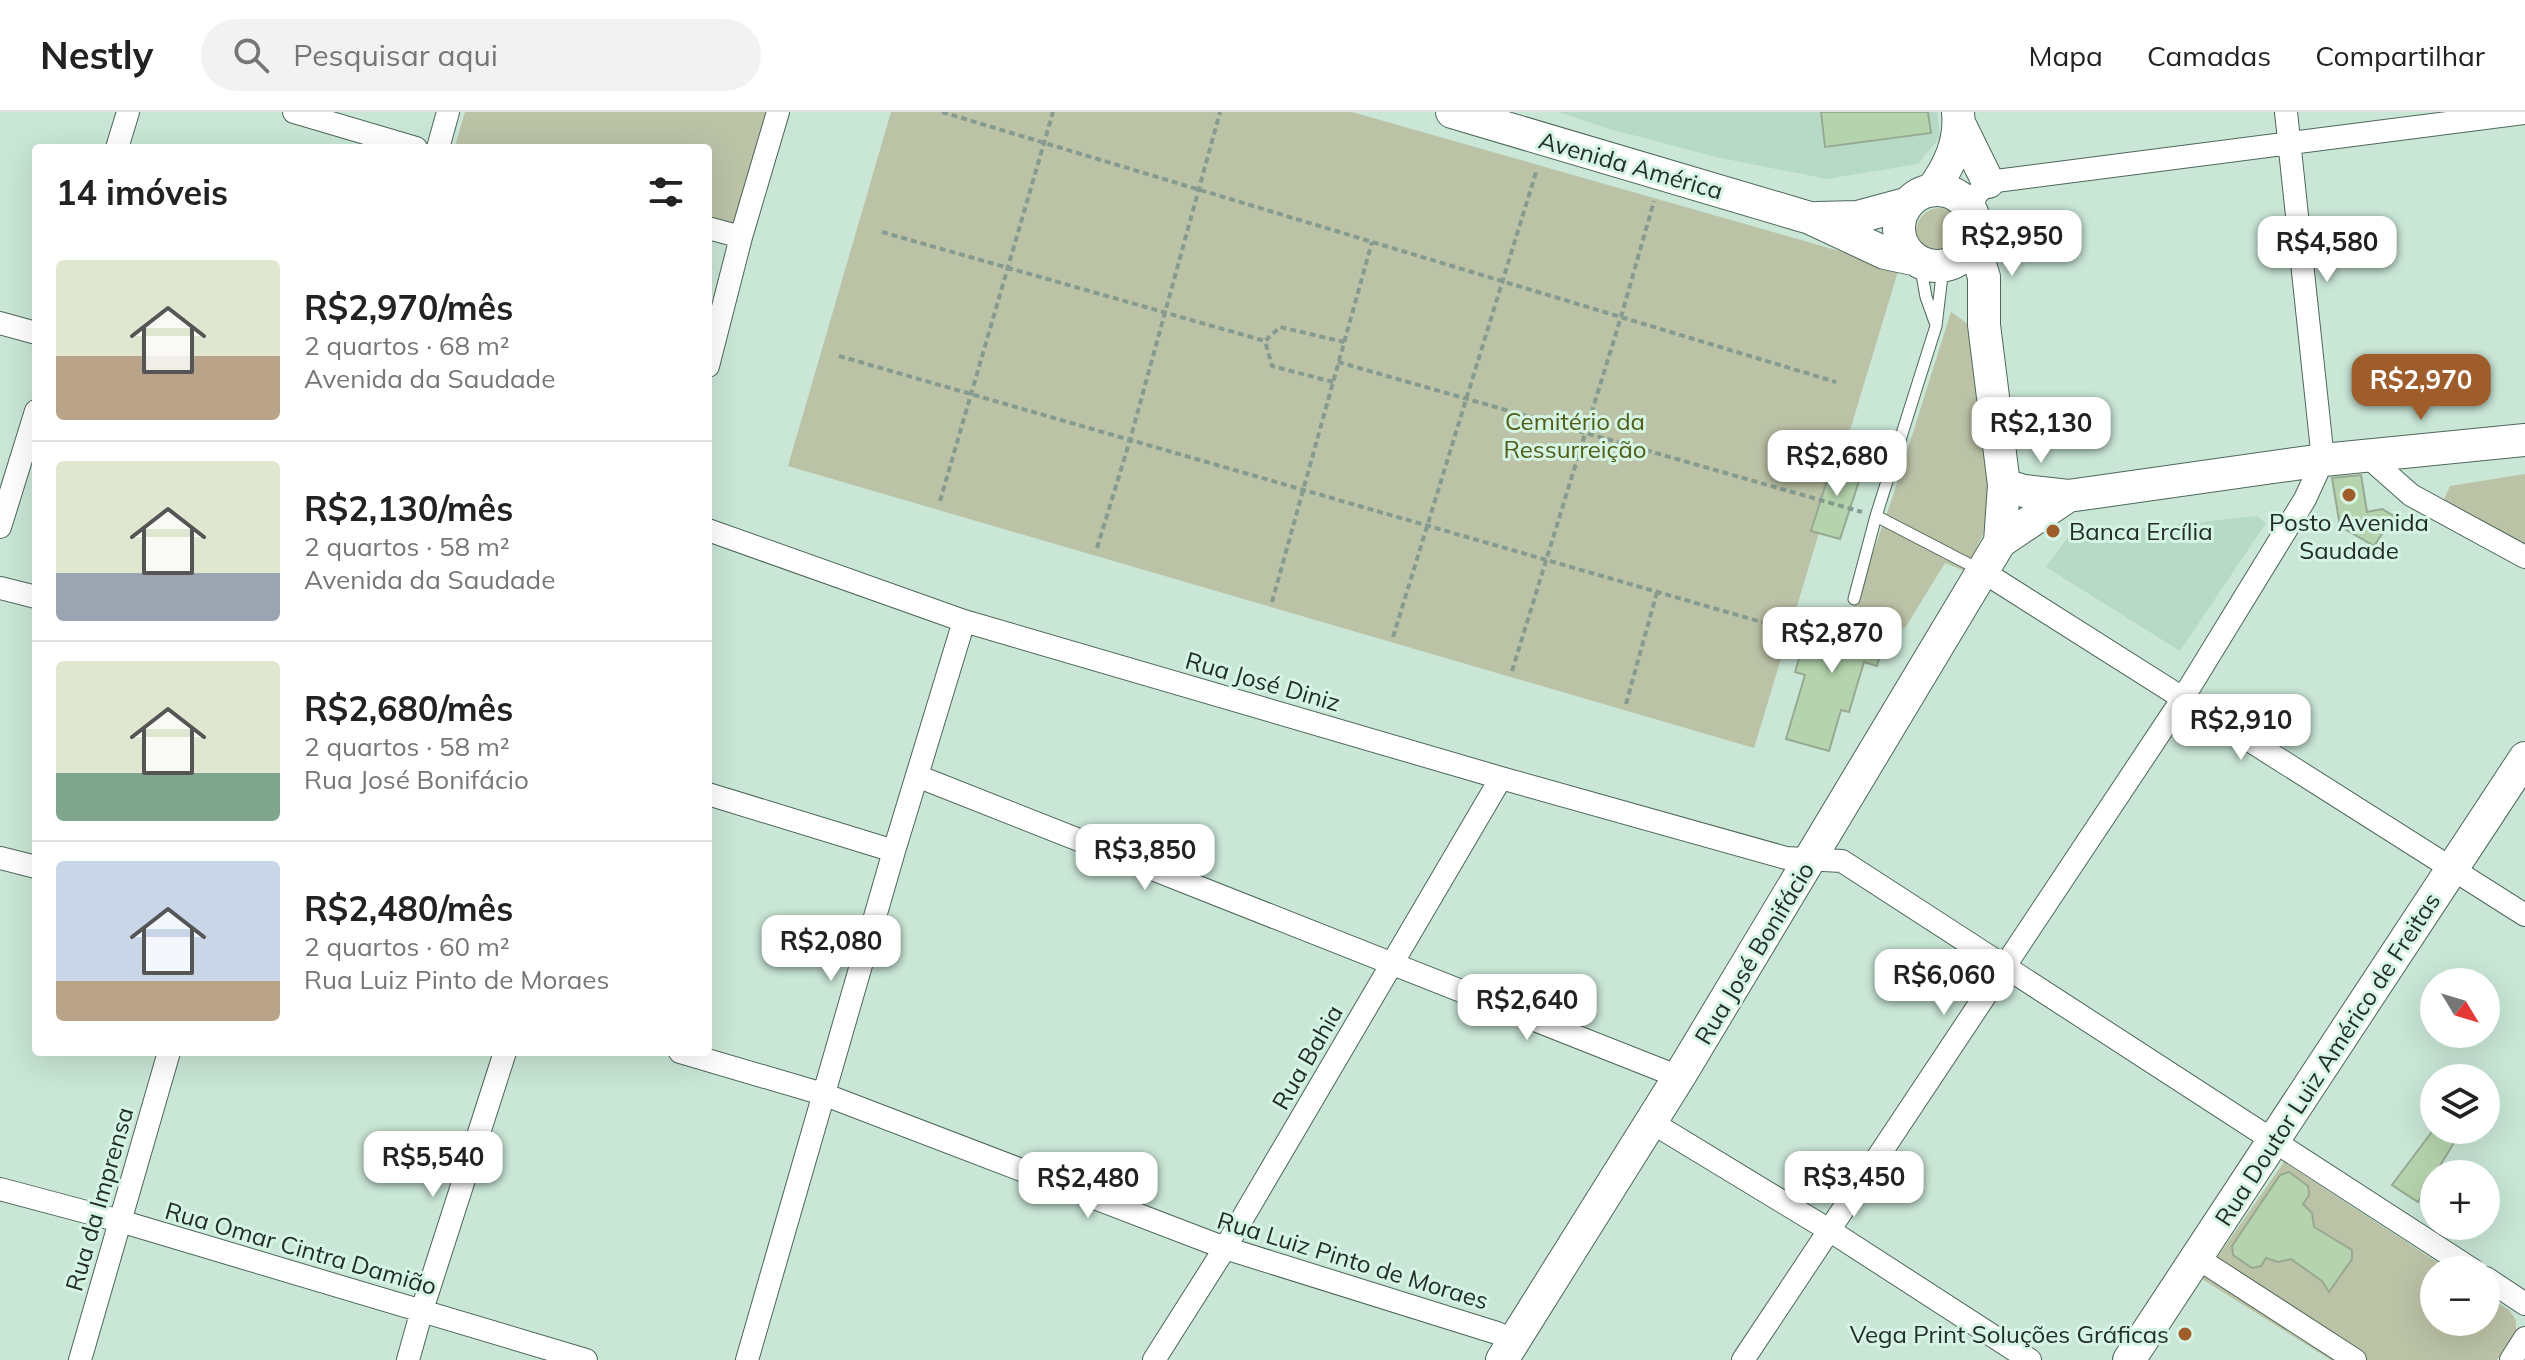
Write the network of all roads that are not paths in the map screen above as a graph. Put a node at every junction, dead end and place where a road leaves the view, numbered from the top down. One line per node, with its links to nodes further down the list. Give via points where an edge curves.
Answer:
1 (128, 112): 10 (street)
2 (294, 112): 11 (street)
3 (448, 112): 12 (street)
4 (778, 112): 18 (street)
5 (1452, 112): 16 (street, Avenida América)
6 (2286, 112): 9 (street)
7 (2525, 113): 9 (street)
8 (1959, 118): 13 (street); 14 (street, via 1950,166)
9 (2289, 143): 13 (street); 29 (street)
10 (118, 144)
11 (402, 144)
12 (439, 144)
13 (1988, 182): 15 (street)
14 (1919, 197): 15 (street, via 1941,190 1959,196); 16 (street, Avenida América, via 1858,217); 20 (street, via 1900,215 1899,239)
15 (1971, 210): 19 (street)
16 (1810, 218): 20 (street, Avenida América, via 1885,253)
17 (712, 229): 18 (street)
18 (741, 237): 25 (street)
19 (1973, 242): 20 (street, via 1962,257); 22 (street, via 1984,277)
20 (1930, 264): 22 (street); 23 (lane); 23 (lane, via 1926,297)
21 (0, 323): 24 (street)
22 (1984, 325): 30 (street)
23 (1936, 326): 32 (lane)
24 (32, 332)
25 (712, 350)
26 (32, 424): 33 (street)
27 (2525, 440): 28 (street)
28 (2367, 456): 29 (street); 36 (street, via 2411,495)
29 (2323, 460): 31 (street); 42 (street, via 2305,499)
30 (2004, 485): 31 (street); 35 (street)
31 (2068, 496): 35 (street)
32 (1876, 516): 37 (lane); 40 (lane)
33 (0, 527)
34 (712, 531): 41 (street, Rua José Diniz)
35 (2000, 542): 37 (street, Rua José Bonifácio)
36 (2525, 557)
37 (1982, 571): 42 (street); 49 (street, Rua José Bonifácio)
38 (0, 588): 39 (street)
39 (32, 596)
40 (1854, 599)
41 (964, 621): 44 (street); 45 (street, Rua José Diniz)
42 (2183, 698): 51 (street); 54 (street)
43 (2525, 758): 51 (street, Rua Doutor Luiz Américo de Freitas)
44 (917, 776): 47 (street); 53 (street)
45 (1501, 778): 49 (street, Rua José Diniz, via 1786,858); 53 (street, Rua Bahia)
46 (712, 795): 47 (street)
47 (894, 851): 59 (street)
48 (0, 858): 50 (street)
49 (1810, 860): 54 (street, Rua José Diniz, via 1842,861); 58 (street, Rua José Bonifácio)
50 (32, 866)
51 (2452, 868): 52 (street); 61 (street, Rua Doutor Luiz Américo de Freitas)
52 (2525, 915)
53 (1391, 965): 58 (street); 65 (street, Rua Bahia)
54 (2006, 967): 61 (street, Rua José Diniz); 64 (street)
55 (168, 1056): 63 (street, Rua da Imprensa)
56 (504, 1056): 70 (street)
57 (694, 1056): 59 (street, Rua Luiz Pinto de Moraes)
58 (1679, 1077): 60 (street, Rua José Bonifácio)
59 (823, 1094): 65 (street, Rua Luiz Pinto de Moraes); 76 (street)
60 (1651, 1122): 64 (street); 72 (street, Rua José Bonifácio)
61 (2274, 1139): 66 (street, Rua José Diniz); 67 (street, Rua Doutor Luiz Américo de Freitas)
62 (0, 1189): 63 (street, Rua Omar Cintra Damião)
63 (120, 1221): 70 (street, Rua Omar Cintra Damião); 73 (street, Rua da Imprensa)
64 (1829, 1230): 78 (street); 79 (street)
65 (1225, 1248): 72 (street, Rua Luiz Pinto de Moraes, via 1497,1333); 77 (street, Rua Bahia)
66 (2452, 1256)
67 (2196, 1257): 80 (street, Rua Doutor Luiz Américo de Freitas); 81 (street)
68 (2500, 1287): 69 (street)
69 (2525, 1304)
70 (422, 1310): 74 (street); 75 (street, Rua Omar Cintra Damião)
71 (2525, 1338): 82 (street)
72 (1508, 1350)
73 (80, 1360)
74 (408, 1360)
75 (586, 1360)
76 (747, 1360)
77 (1154, 1360)
78 (1743, 1360)
79 (2030, 1360)
80 (2129, 1360)
81 (2355, 1360)
82 (2511, 1360)

